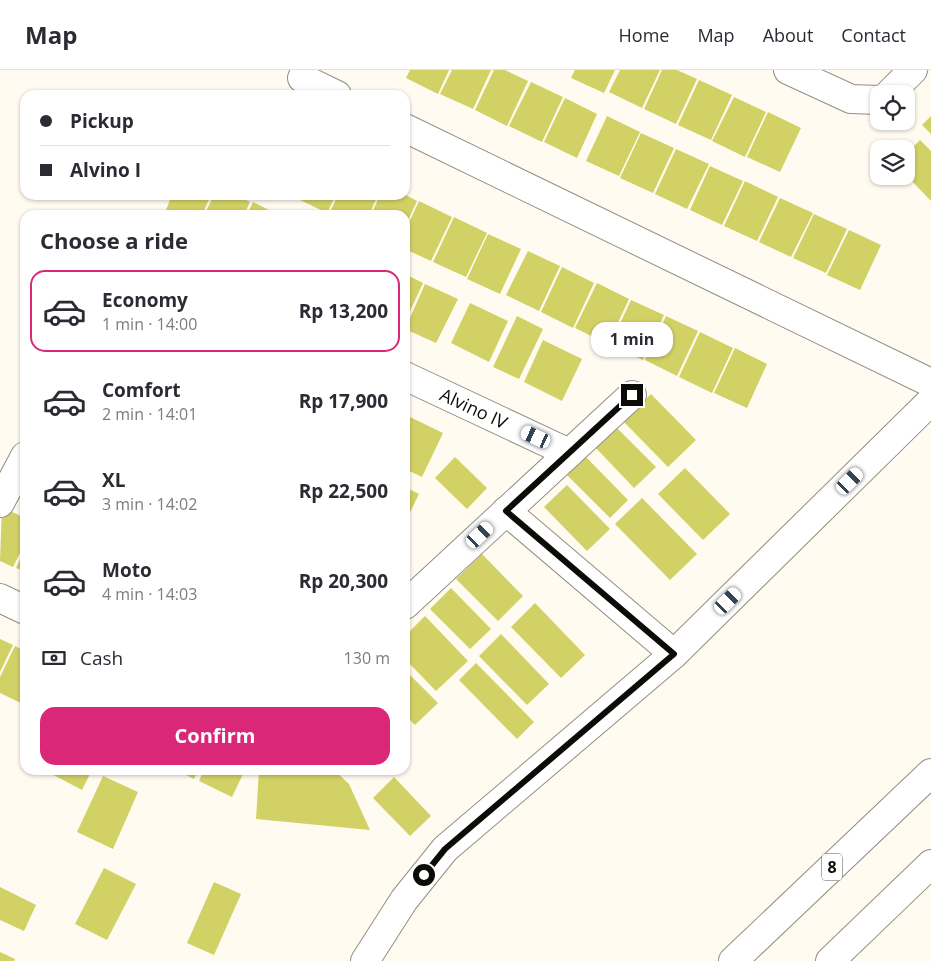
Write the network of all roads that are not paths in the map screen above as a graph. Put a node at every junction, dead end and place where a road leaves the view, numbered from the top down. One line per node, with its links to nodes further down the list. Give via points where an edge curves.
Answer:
1 (788, 70): 6 (main road, via 851,99)
2 (913, 70): 4 (main road)
3 (302, 78): 5 (main road)
4 (898, 85)
5 (327, 90)
6 (870, 100)
7 (410, 130): 9 (main road)
8 (410, 378): 12 (main road, Alvino IV)
9 (931, 383)
10 (632, 395): 12 (main road)
11 (931, 401): 19 (main road)
12 (569, 453): 15 (main road)
13 (20, 465): 14 (main road)
14 (0, 503)
15 (506, 511): 16 (main road); 19 (main road)
16 (410, 594)
17 (0, 598): 18 (main road)
18 (20, 608)
19 (674, 654): 22 (main road, via 445,849 404,900)
20 (931, 773): 23 (main road, 8)
21 (931, 864): 24 (main road)
22 (365, 961)
23 (733, 961)
24 (830, 961)

